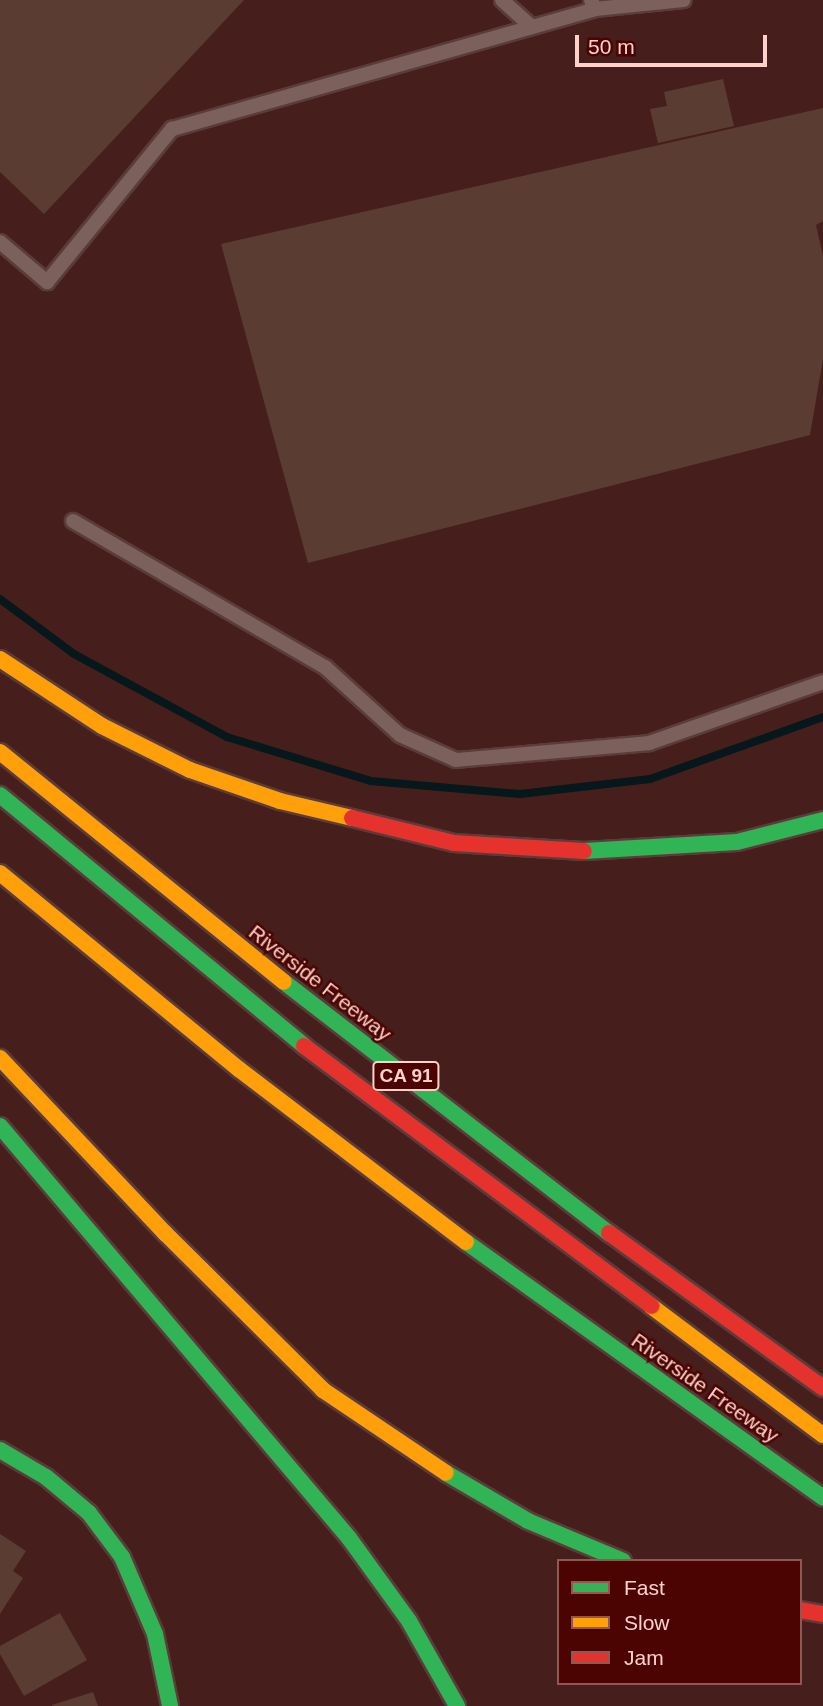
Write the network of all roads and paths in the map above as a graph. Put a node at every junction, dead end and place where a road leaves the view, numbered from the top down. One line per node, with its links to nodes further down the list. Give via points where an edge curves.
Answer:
1 (502, 0): 4 (lane)
2 (684, 0): 3 (lane)
3 (593, 5): 4 (lane)
4 (530, 25): 5 (lane, via 172,129 47,282)
5 (0, 242)
6 (73, 521): 8 (lane, via 325,667 400,735 456,760 649,743)
7 (0, 659): 11 (main road, via 102,726 190,770 280,801 454,843 540,851 641,851 737,842)
8 (823, 682)
9 (0, 752): 15 (main road, Riverside Freeway / CA 91, via 262,965 605,1230)
10 (0, 795): 16 (main road, via 254,1009)
11 (823, 820)
12 (0, 873): 18 (main road, Riverside Freeway, via 283,1103 556,1308)
13 (0, 1058): 19 (main road, via 165,1233 323,1390 415,1456 527,1521)
14 (0, 1126): 23 (main road, via 349,1538 409,1620)
15 (823, 1388)
16 (823, 1435)
17 (0, 1450): 22 (main road, via 46,1477 89,1514 122,1557 155,1634)
18 (823, 1498)
19 (618, 1559)
20 (802, 1610): 21 (main road)
21 (823, 1614)
22 (170, 1706)
23 (457, 1706)

